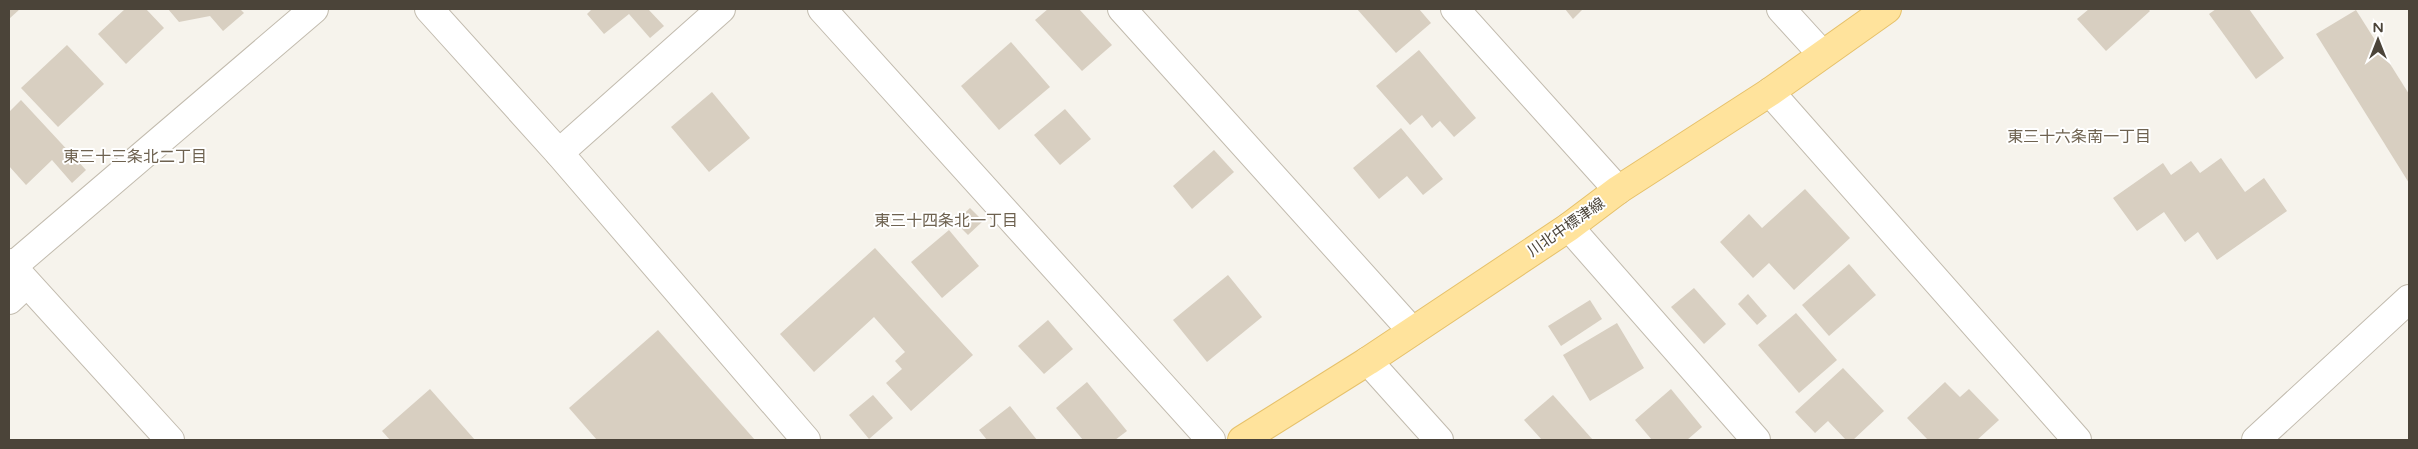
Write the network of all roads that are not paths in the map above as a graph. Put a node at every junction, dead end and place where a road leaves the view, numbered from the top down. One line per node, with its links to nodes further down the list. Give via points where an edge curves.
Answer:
1 (314, 9): 14 (street)
2 (429, 9): 11 (street)
3 (721, 9): 11 (street)
4 (822, 9): 20 (street)
5 (1122, 9): 16 (street)
6 (1455, 9): 12 (street)
7 (1781, 9): 9 (street)
8 (1888, 9): 9 (main road, 川北中標津線)
9 (1822, 54): 10 (main road, 川北中標津線)
10 (1770, 92): 12 (main road, 川北中標津線); 24 (street)
11 (559, 154): 19 (street)
12 (1618, 190): 13 (main road, 川北中標津線)
13 (1569, 226): 16 (main road, 川北中標津線); 23 (street)
14 (14, 279): 18 (street)
15 (2409, 299): 25 (street)
16 (1412, 331): 17 (main road, 川北中標津線)
17 (1368, 361): 21 (main road, 川北中標津線); 22 (street)
18 (170, 440)
19 (806, 440)
20 (1211, 440)
21 (1242, 440)
22 (1439, 440)
23 (1756, 440)
24 (2077, 440)
25 (2256, 440)

